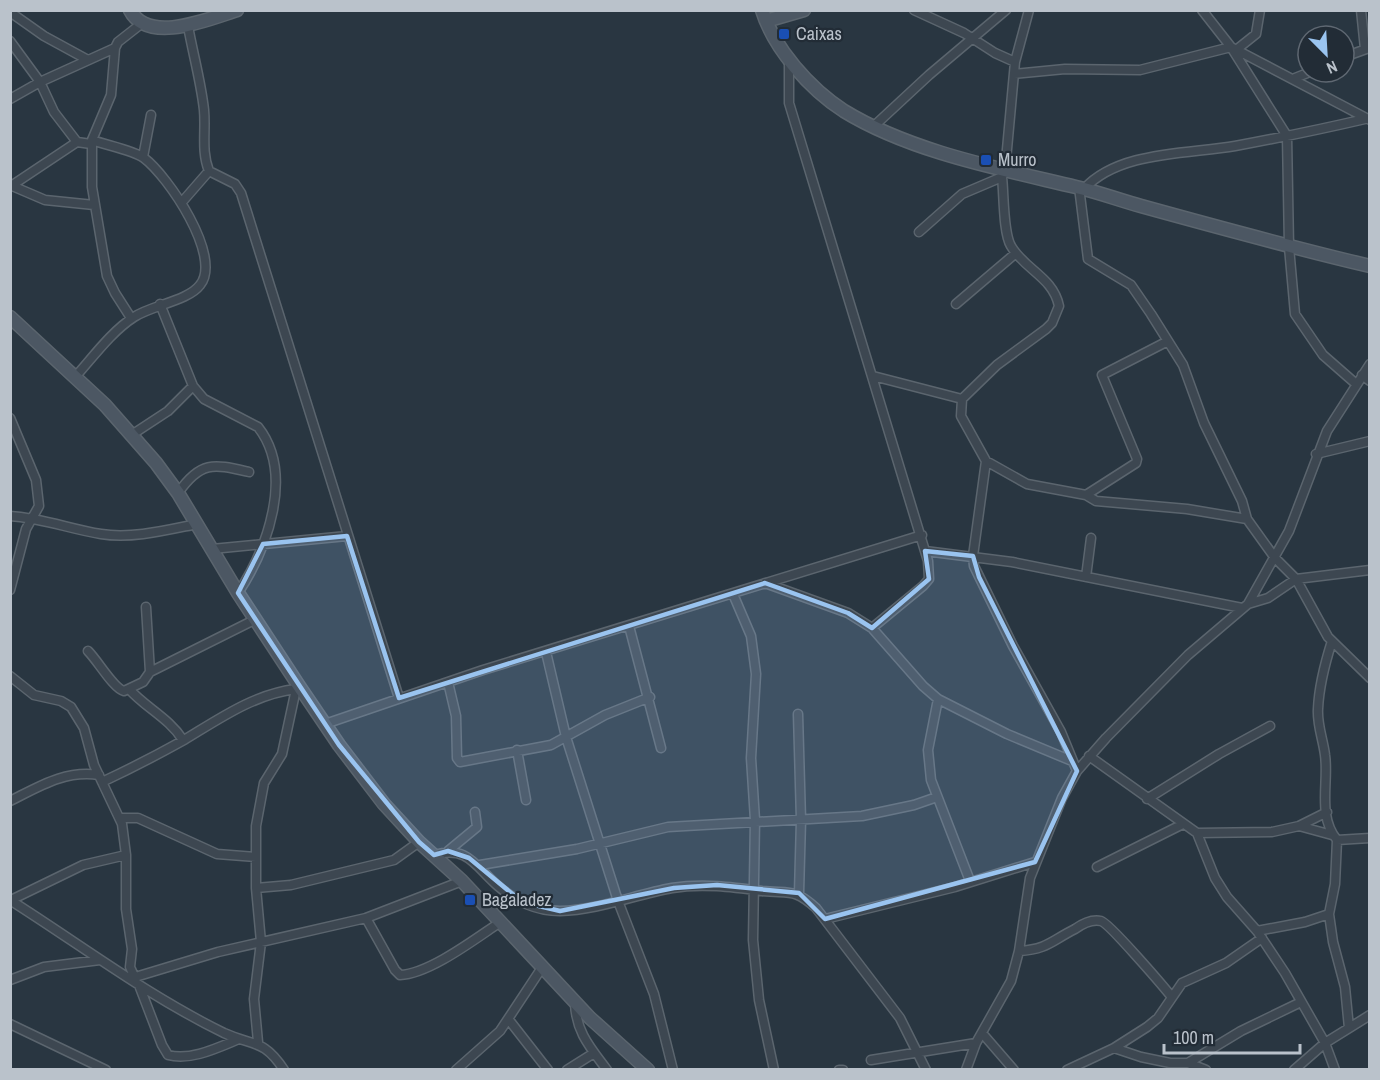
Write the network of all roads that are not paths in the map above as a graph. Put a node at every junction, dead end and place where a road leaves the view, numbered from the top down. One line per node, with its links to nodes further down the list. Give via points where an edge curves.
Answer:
1 (130, 10): 12 (street)
2 (237, 10): 13 (street)
3 (804, 10): 11 (street)
4 (914, 10): 14 (street)
5 (1006, 10): 14 (street)
6 (1029, 10): 21 (street)
7 (1202, 10): 18 (street)
8 (1260, 10): 18 (street, via 1256,34)
9 (1361, 10): 17 (street)
10 (10, 12): 20 (street)
11 (764, 16): 19 (street)
12 (141, 24): 13 (street, via 152,28); 16 (street)
13 (188, 26): 33 (street, via 204,110 204,152)
14 (972, 38): 21 (street); 28 (street)
15 (10, 41): 24 (street)
16 (115, 48): 20 (street); 31 (street, via 111,95)
17 (1367, 48)
18 (1234, 49): 22 (street, via 1140,70 1065,69); 23 (street); 29 (street)
19 (789, 59): 28 (street, via 830,100); 51 (street, via 789,103)
20 (88, 60): 24 (street)
21 (1015, 62): 22 (street)
22 (1014, 74): 34 (street)
23 (1295, 78): 27 (street)
24 (40, 82): 25 (street); 30 (street, via 54,112)
25 (10, 99)
26 (151, 115): 32 (street)
27 (1367, 119): 29 (street)
28 (874, 126): 34 (street)
29 (1287, 136): 36 (street, via 1140,160 1098,176); 40 (street)
30 (77, 142): 31 (street); 35 (street)
31 (91, 142): 32 (street); 38 (street)
32 (143, 157): 37 (street)
33 (209, 171): 37 (street); 69 (street, via 234,184 241,193)
34 (1004, 174): 36 (street); 39 (street, via 962,194); 41 (street, via 1008,239)
35 (11, 185): 38 (street, via 45,200)
36 (1081, 188): 40 (street); 47 (street, via 1088,259 1131,285)
37 (182, 202): 43 (street, via 195,227 205,274 190,294)
38 (94, 205): 46 (street, via 107,276)
39 (919, 232)
40 (1288, 247): 42 (street); 53 (street, via 1294,314 1323,355)
41 (1016, 254): 44 (street); 55 (street, via 1052,286 1059,306 1056,316 1046,329 997,365)
42 (1370, 266)
43 (160, 304): 46 (street); 54 (street)
44 (956, 304)
45 (10, 317): 50 (street)
46 (131, 318): 50 (street)
47 (1168, 341): 63 (street, via 1102,375 1137,459 1136,464); 66 (street, via 1190,381 1204,423)
48 (1370, 364): 49 (street)
49 (1362, 375): 52 (street); 53 (street)
50 (76, 376): 57 (street)
51 (873, 376): 55 (street); 68 (street)
52 (1370, 381)
53 (1355, 383): 59 (street)
54 (193, 386): 57 (street, via 168,411); 71 (street, via 204,399 262,432 278,487)
55 (962, 399): 60 (street, via 961,416)
56 (10, 418): 65 (street, via 36,480 39,506)
57 (133, 434): 62 (street)
58 (1370, 441): 59 (street)
59 (1316, 454): 75 (street, via 1301,502)
60 (986, 461): 63 (street, via 1027,484); 74 (street)
61 (249, 472): 62 (street, via 207,466)
62 (178, 493): 67 (street)
63 (1086, 495): 66 (street, via 1096,501)
64 (10, 516): 65 (street)
65 (32, 517): 67 (street, via 103,535 156,532); 80 (street)
66 (1247, 519): 75 (street)
67 (197, 524): 72 (street)
68 (922, 535): 73 (street); 79 (street)
69 (347, 537): 71 (street); 98 (street)
70 (1091, 538): 77 (street)
71 (263, 544): 72 (street); 81 (street)
72 (212, 549): 81 (street)
73 (925, 551): 74 (street); 87 (street, via 929,579)
74 (973, 556): 77 (street); 108 (street, via 979,577 1061,732)
75 (1275, 558): 78 (street); 83 (street)
76 (1370, 570): 78 (street)
77 (1086, 577): 83 (street)
78 (1296, 579): 83 (street, via 1268,598); 88 (street)
79 (765, 583): 82 (street); 87 (street, via 848,613)
80 (10, 590)
81 (238, 593): 85 (street)
82 (733, 594): 86 (street); 118 (street, via 751,636 756,674 751,758)
83 (1245, 606): 107 (street, via 1188,655)
84 (146, 607): 91 (street)
85 (256, 619): 91 (street); 95 (street)
86 (630, 626): 90 (street); 97 (street)
87 (872, 628): 99 (street)
88 (1332, 641): 93 (street); 116 (street, via 1318,711 1326,756)
89 (88, 651): 96 (street, via 114,686)
90 (546, 652): 94 (street); 103 (street)
91 (150, 672): 96 (street, via 143,682)
92 (10, 676): 110 (street, via 34,695 71,707 84,728)
93 (1370, 678)
94 (448, 682): 98 (street); 106 (street, via 460,762)
95 (298, 687): 101 (street); 104 (street, via 241,706); 130 (street, via 282,754 264,783 258,805)
96 (129, 689): 104 (street, via 176,728)
97 (650, 697): 103 (street); 105 (street)
98 (399, 698): 101 (street)
99 (938, 699): 108 (street); 111 (street, via 928,750)
100 (798, 714): 119 (street)
101 (325, 724): 125 (street, via 384,804)
102 (1270, 726): 112 (street)
103 (566, 737): 106 (street, via 551,745); 126 (street)
104 (183, 740): 110 (street)
105 (661, 748)
106 (517, 750): 113 (street)
107 (1089, 756): 109 (street); 112 (street)
108 (1072, 761): 109 (street)
109 (1077, 771): 131 (street)
110 (100, 779): 114 (street, via 72,773); 117 (street)
111 (937, 796): 119 (street, via 890,811); 135 (street)
112 (1147, 799): 120 (street)
113 (526, 800)
114 (10, 801)
115 (475, 812): 127 (street, via 477,827)
116 (1327, 812): 121 (street); 124 (street)
117 (120, 818): 128 (street); 130 (street, via 138,818 217,854)
118 (754, 820): 119 (street); 126 (street, via 668,827); 137 (street)
119 (801, 820): 138 (street)
120 (1184, 824): 122 (street); 133 (street)
121 (1299, 826): 122 (street, via 1252,834); 124 (street)
122 (1197, 833): 145 (street, via 1221,887)
123 (1370, 837): 124 (street)
124 (1334, 838): 141 (street, via 1335,884)
125 (419, 842): 129 (street); 136 (street, via 394,860 291,885)
126 (600, 843): 132 (street); 140 (street)
127 (448, 851): 129 (street); 132 (street)
128 (126, 855): 139 (street, via 83,865); 150 (street)
129 (434, 855): 134 (street)
130 (256, 857): 136 (street)
131 (1035, 862): 135 (street); 147 (street)
132 (480, 865): 140 (street, via 507,894 542,909 576,909)
133 (1097, 867)
134 (462, 881): 142 (street); 144 (street)
135 (970, 881): 143 (street)
136 (256, 888): 146 (street)
137 (754, 890): 138 (street); 140 (street, via 690,886); 178 (street, via 756,972)
138 (799, 893): 143 (street)
139 (11, 900): 148 (street)
140 (618, 901): 177 (street, via 654,994)
141 (1329, 914): 145 (street); 159 (street, via 1345,987)
142 (366, 918): 144 (street, via 400,975 435,962); 146 (street)
143 (825, 919): 166 (street, via 900,1018)
144 (499, 923): 149 (street)
145 (1260, 934): 153 (street, via 1226,963 1182,983); 154 (street)
146 (261, 942): 150 (street); 162 (street, via 254,999)
147 (1019, 951): 153 (street, via 1052,945 1075,928 1102,921); 160 (street, via 1011,981)
148 (100, 960): 150 (street); 151 (street, via 44,967)
149 (542, 969): 155 (street); 157 (street)
150 (133, 978): 152 (street)
151 (10, 980)
152 (139, 985): 161 (street); 161 (street, via 168,1055 179,1058 197,1054)
153 (1171, 996): 165 (street, via 1158,1018)
154 (1301, 1002): 164 (street); 169 (street, via 1240,1031)
155 (575, 1003): 167 (street, via 578,1029); 176 (street)
156 (1370, 1014): 159 (street)
157 (509, 1020): 172 (street); 173 (street)
158 (10, 1024): 170 (street)
159 (1349, 1028): 164 (street)
160 (982, 1034): 163 (street); 181 (street)
161 (238, 1039): 162 (street)
162 (258, 1042): 171 (street)
163 (976, 1043): 166 (street); 180 (street)
164 (1325, 1043): 184 (street); 185 (street)
165 (1114, 1048): 169 (street, via 1160,1061); 182 (street)
166 (918, 1052): 168 (street); 179 (street)
167 (594, 1053): 174 (street); 175 (street)
168 (871, 1060)
169 (1188, 1063): 183 (street)
170 (106, 1070)
171 (284, 1070)
172 (456, 1070)
173 (549, 1070)
174 (567, 1070)
175 (607, 1070)
176 (648, 1070)
177 (673, 1070)
178 (774, 1070)
179 (926, 1070)
180 (966, 1070)
181 (1014, 1070)
182 (1067, 1070)
183 (1206, 1070)
184 (1294, 1070)
185 (1335, 1070)

